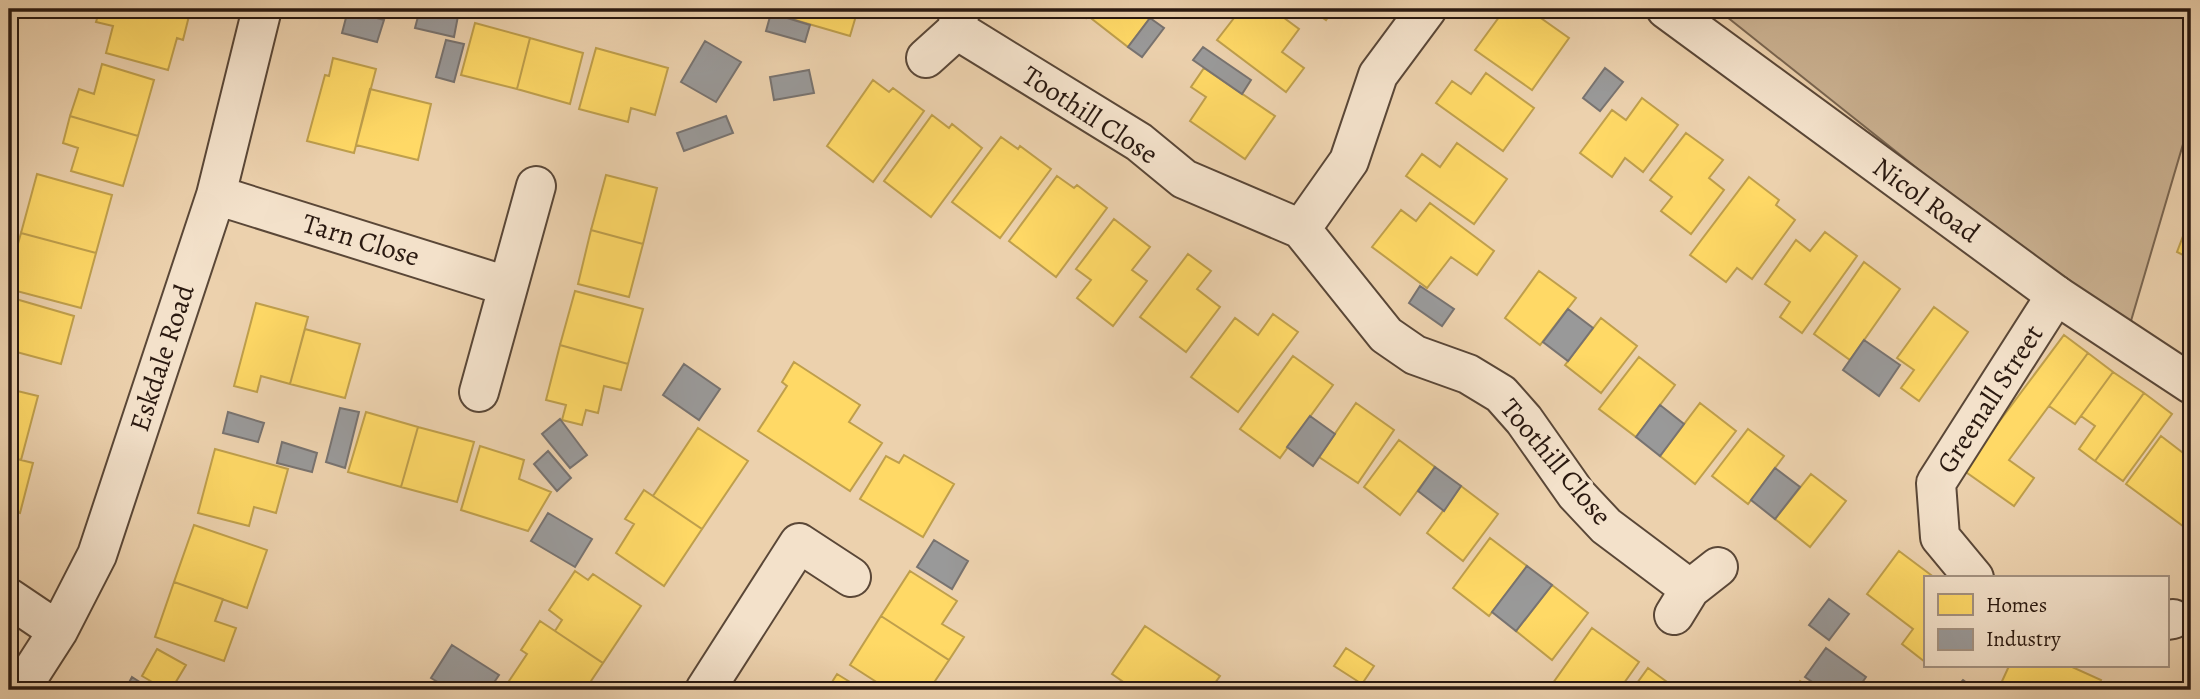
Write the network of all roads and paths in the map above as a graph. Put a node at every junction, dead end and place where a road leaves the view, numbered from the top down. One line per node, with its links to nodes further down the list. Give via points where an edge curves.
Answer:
1 (262, 9): 7 (street, Eskdale Road)
2 (1427, 9): 8 (street, via 1378,75 1349,161)
3 (1666, 9): 10 (street, Nicol Road)
4 (959, 20): 5 (street, Toothill Close); 8 (street, Toothill Close, via 1139,142 1184,180)
5 (926, 58)
6 (536, 186): 9 (street)
7 (216, 195): 9 (street, Tarn Close); 17 (street, Eskdale Road, via 97,555)
8 (1301, 229): 15 (street, Toothill Close, via 1386,335 1415,355 1468,374 1501,394 1576,494 1606,526)
9 (507, 285): 12 (street)
10 (2056, 295): 11 (street, Nicol Road); 13 (street, Greenall Street, via 1936,483 1940,537)
11 (2191, 384)
12 (479, 392)
13 (1972, 576)
14 (851, 577): 19 (street, via 799,543)
15 (1694, 590)
16 (9, 598): 17 (street)
17 (58, 631): 18 (street, Eskdale Road)
18 (20, 690)
19 (705, 690)

